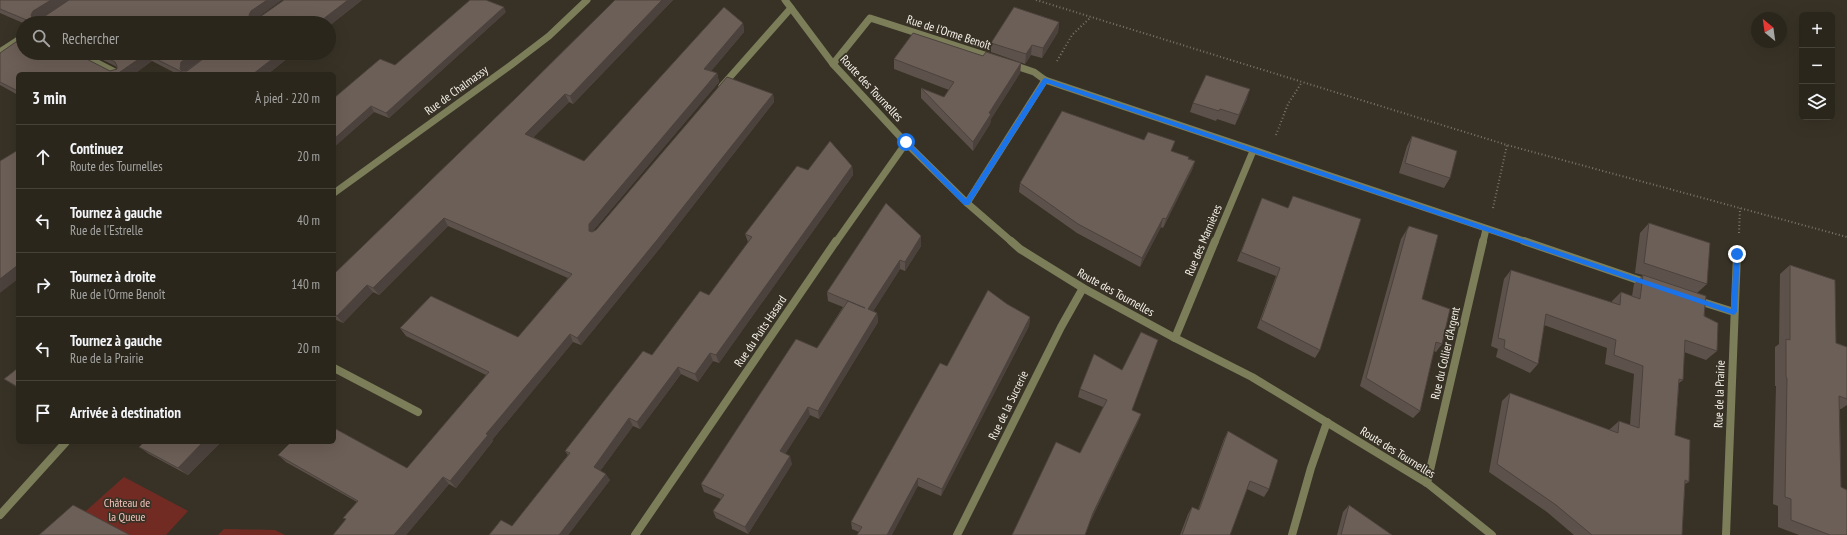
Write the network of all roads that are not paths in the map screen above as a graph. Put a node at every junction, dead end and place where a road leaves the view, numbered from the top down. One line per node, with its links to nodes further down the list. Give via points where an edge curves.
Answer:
1 (587, 0): 13 (street, Rue de Chalmassy, via 549,36)
2 (785, 0): 3 (street, Route des Tournelles)
3 (791, 8): 7 (street, Route des Tournelles); 10 (street)
4 (16, 42): 5 (street)
5 (0, 52)
6 (92, 60): 8 (street)
7 (833, 64): 9 (street, Rue de l'Orme Benoît, via 870,18 1034,72); 11 (street, Route des Tournelles)
8 (115, 72)
9 (1045, 80): 12 (street, Rue de l'Orme Benoît); 14 (street)
10 (718, 91)
11 (906, 142): 14 (street, Route des Tournelles); 28 (street, Rue du Puits Hasard)
12 (1253, 151): 15 (street, Rue de l'Orme Benoît); 21 (street, Rue des Marnières)
13 (336, 192)
14 (967, 203): 18 (street, Route des Tournelles, via 1020,249)
15 (1486, 229): 17 (street, Rue de l'Orme Benoît); 26 (street, Rue du Collier d'Argent)
16 (1737, 254): 20 (street, Rue de la Prairie)
17 (1651, 285)
18 (1083, 288): 21 (street, Route des Tournelles); 29 (street, Rue de la Sucrerie)
19 (1689, 297): 20 (street)
20 (1734, 312): 32 (street, Rue de la Prairie)
21 (1175, 338): 24 (street, Route des Tournelles, via 1252,376)
22 (336, 369): 23 (street)
23 (418, 412)
24 (1327, 422): 26 (street, Route des Tournelles); 30 (street)
25 (64, 444): 27 (street)
26 (1427, 483): 31 (street, Route des Tournelles)
27 (0, 515)
28 (635, 535)
29 (957, 535)
30 (1292, 535)
31 (1492, 535)
32 (1726, 535)

